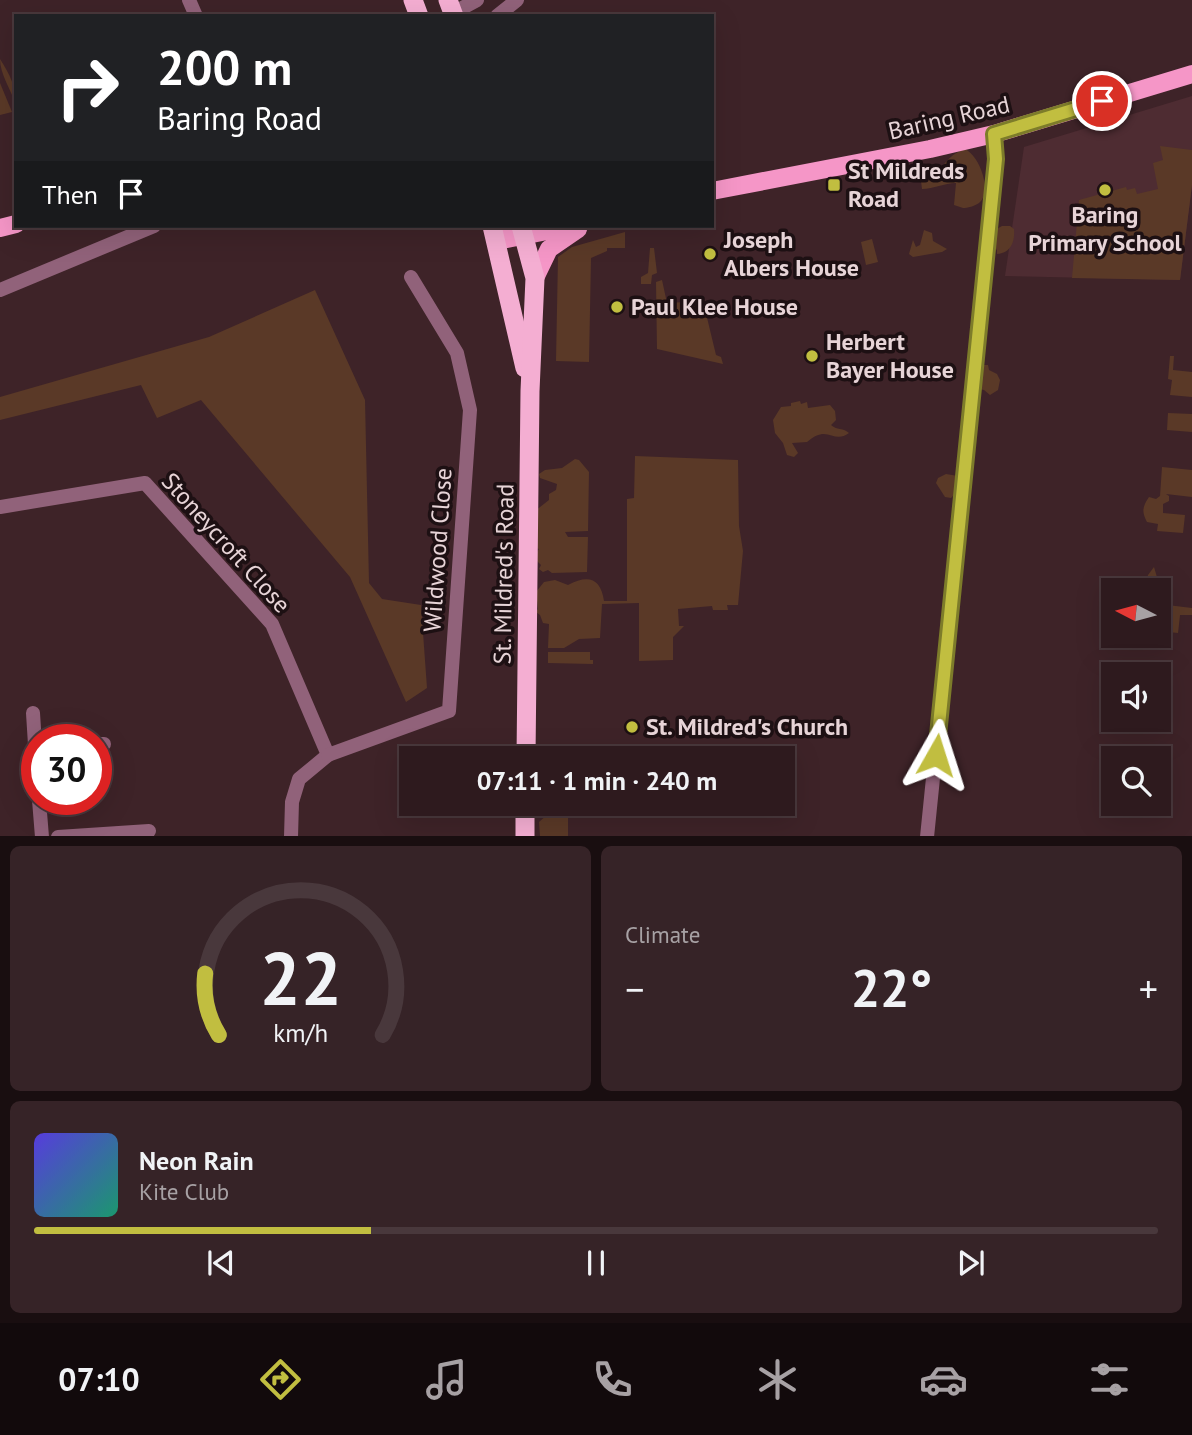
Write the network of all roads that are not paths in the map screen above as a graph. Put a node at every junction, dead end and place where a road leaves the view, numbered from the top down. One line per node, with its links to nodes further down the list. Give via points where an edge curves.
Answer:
1 (477, 0): 3 (street)
2 (517, 0): 4 (street)
3 (450, 11)
4 (500, 14)
5 (1192, 74): 6 (main road, Baring Road)
6 (994, 134): 7 (main road, Baring Road); 29 (street, via 996,159 974,397)
7 (714, 191)
8 (149, 228): 15 (street)
9 (547, 228): 12 (main road)
10 (581, 228): 14 (main road, via 549,249)
11 (494, 230): 12 (main road, via 507,239); 16 (highway, St. Mildred's Road)
12 (522, 230): 14 (highway, St. Mildred's Road)
13 (411, 277): 21 (street, Wildwood Close, via 457,354 470,410 450,711)
14 (535, 278): 16 (highway, St. Mildred's Road)
15 (0, 290)
16 (530, 391): 20 (highway, St. Mildred's Road)
17 (0, 507): 21 (street, Stoneycroft Close, via 145,483 272,624)
18 (33, 713): 19 (street)
19 (34, 724)
20 (526, 746)
21 (328, 755): 27 (street, via 299,779 292,802)
22 (40, 815): 25 (street)
23 (525, 816): 28 (highway)
24 (149, 831): 26 (street)
25 (42, 836)
26 (58, 836)
27 (291, 836)
28 (525, 836)
29 (927, 836)

